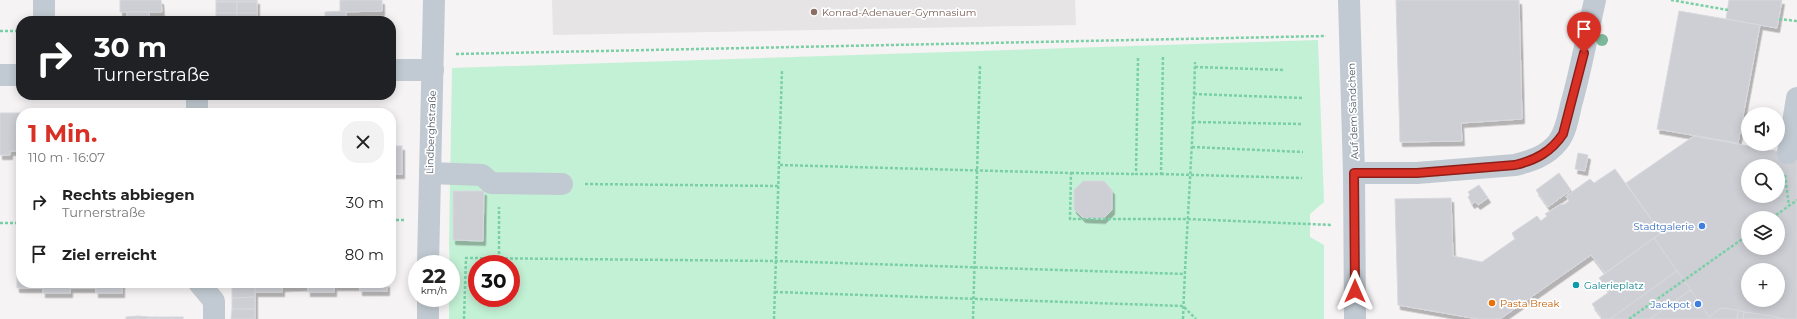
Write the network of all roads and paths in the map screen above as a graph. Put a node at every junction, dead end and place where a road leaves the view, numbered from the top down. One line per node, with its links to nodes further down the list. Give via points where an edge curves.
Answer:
1 (44, 0): 7 (street)
2 (434, 0): 15 (street, Lindberghstraße)
3 (1350, 0): 12 (street, Auf dem Sändchen)
4 (1595, 0): 36 (street, via 1578,80 1563,134 1545,154 1515,165 1417,173)
5 (1671, 0): 6 (path)
6 (1728, 10)
7 (44, 16)
8 (1779, 19): 9 (path)
9 (1797, 21)
10 (0, 31): 11 (path)
11 (16, 31)
12 (1351, 35): 15 (path); 36 (street, Auf dem Sändchen)
13 (1163, 55): 38 (path)
14 (1138, 58): 37 (path)
15 (433, 62): 19 (street); 34 (street, Lindberghstraße)
16 (1195, 62): 18 (path)
17 (980, 66): 33 (path)
18 (1195, 67): 21 (path); 24 (path)
19 (396, 69)
20 (782, 70): 32 (path)
21 (1285, 70)
22 (0, 75): 23 (street)
23 (16, 75)
24 (1194, 94): 25 (path); 27 (path)
25 (1303, 98)
26 (1797, 98): 31 (street)
27 (1193, 122): 28 (path); 29 (path)
28 (1302, 124)
29 (1192, 147): 30 (path); 39 (path)
30 (1303, 152)
31 (1788, 153): 45 (path, via 1785,178)
32 (780, 165): 33 (path); 43 (path)
33 (978, 170): 35 (path); 57 (path)
34 (430, 173): 41 (street, via 482,175 491,183); 52 (street, Lindberghstraße)
35 (1071, 173): 37 (path); 47 (path, via 1070,219)
36 (1354, 173): 50 (street, Auf dem Sändchen)
37 (1136, 174): 38 (path)
38 (1161, 174): 39 (path)
39 (1191, 175): 40 (path); 47 (path)
40 (1302, 178)
41 (500, 183): 42 (street); 53 (path)
42 (562, 184): 43 (path)
43 (779, 186): 56 (path)
44 (1797, 200): 45 (path)
45 (1789, 206): 46 (path)
46 (1782, 211)
47 (1187, 219): 50 (path, via 1323,226); 58 (path)
48 (0, 223): 49 (path)
49 (16, 223)
50 (1354, 225): 71 (street, Auf dem Sändchen)
51 (1741, 240): 72 (path)
52 (428, 255)
53 (499, 255)
54 (468, 258): 66 (path)
55 (520, 259): 56 (path)
56 (777, 261): 57 (path); 60 (path)
57 (974, 267): 58 (path); 61 (path)
58 (1185, 274): 62 (path)
59 (203, 288): 64 (street, via 214,300)
60 (775, 292): 61 (path); 67 (path)
61 (973, 299): 62 (path); 68 (path)
62 (1183, 306): 69 (path); 70 (path)
63 (428, 307): 65 (street)
64 (214, 319)
65 (428, 319)
66 (464, 319)
67 (774, 319)
68 (973, 319)
69 (1183, 319)
70 (1196, 319)
71 (1355, 319)
72 (1629, 319)

